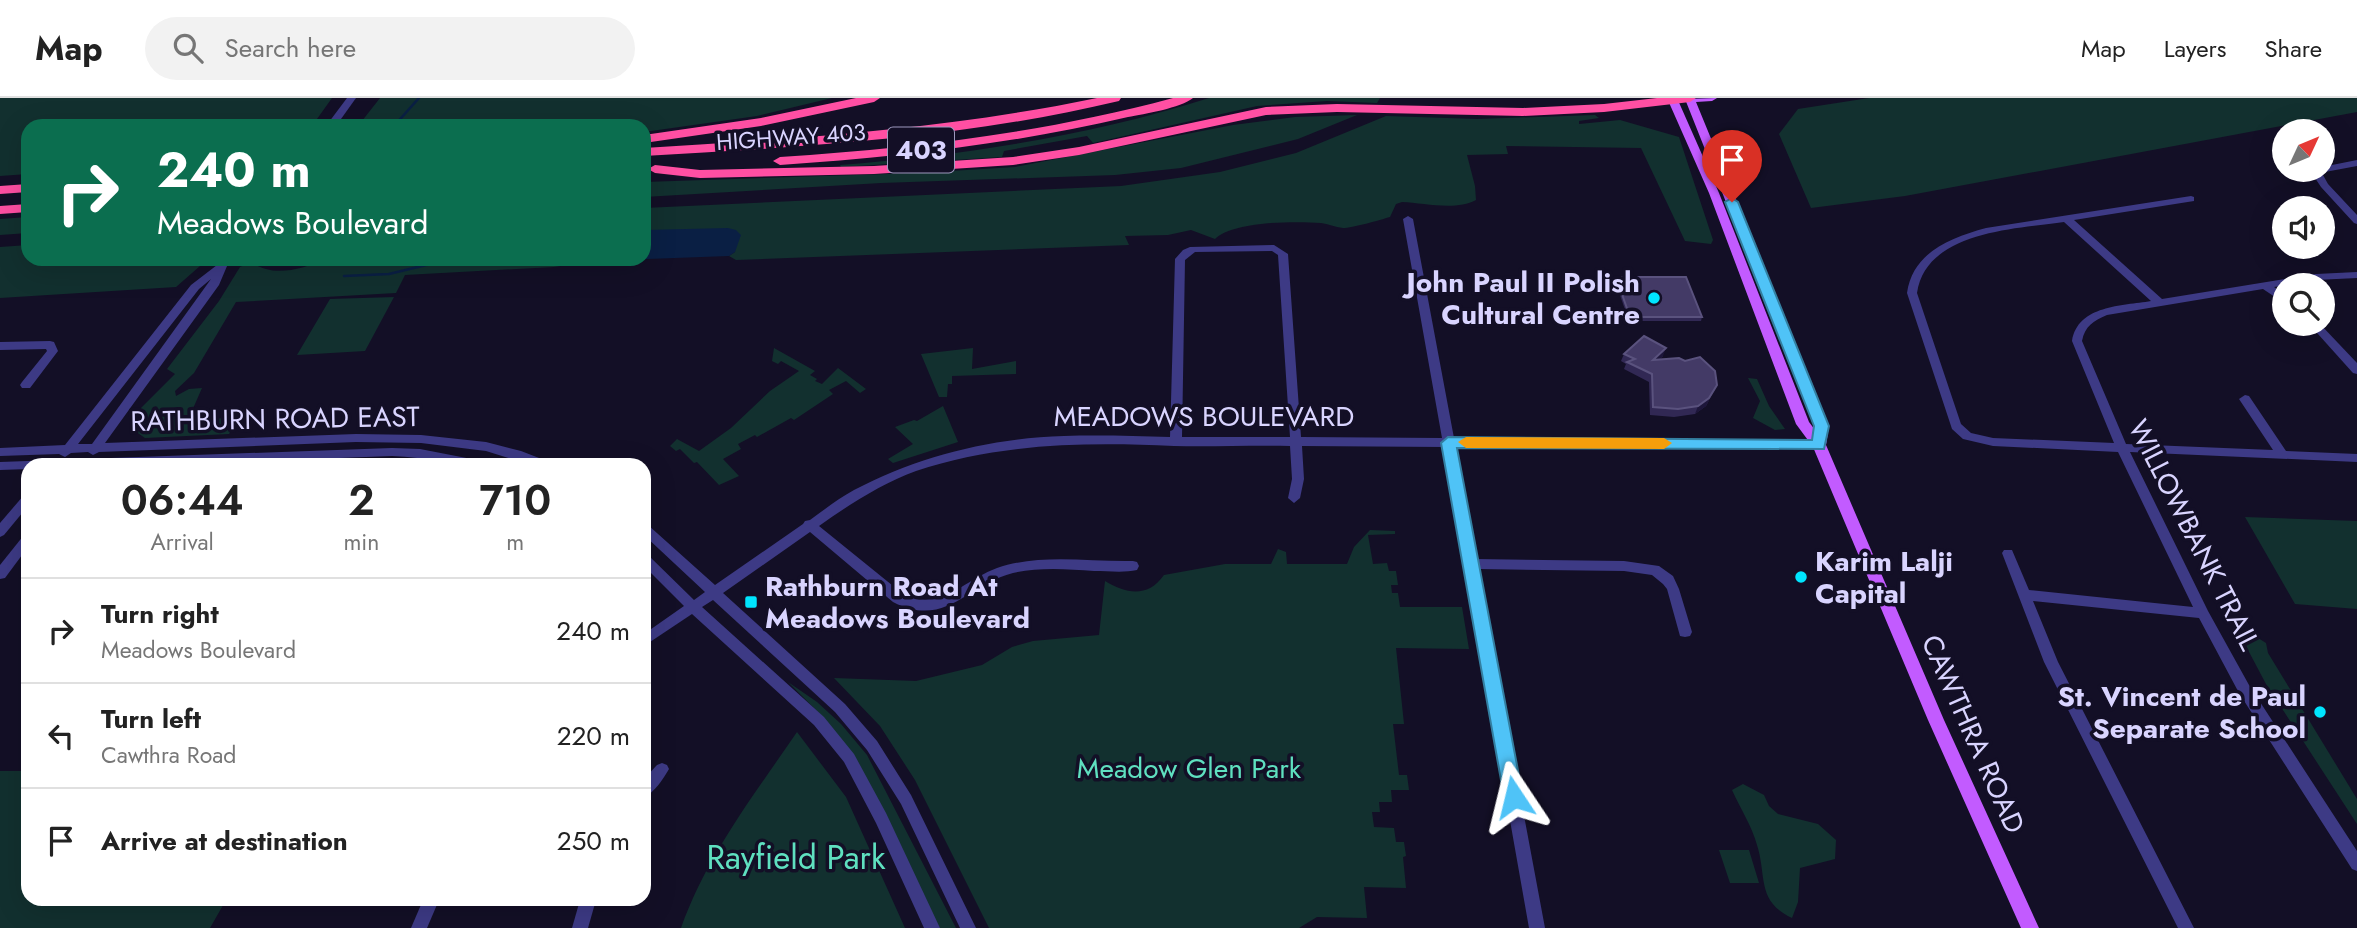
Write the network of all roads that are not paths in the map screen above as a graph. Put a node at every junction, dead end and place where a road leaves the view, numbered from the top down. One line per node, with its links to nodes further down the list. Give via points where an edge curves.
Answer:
1 (352, 98): 10 (street)
2 (874, 98): 11 (highway, via 761,122)
3 (1115, 98): 12 (highway, HIGHWAY 403 / 403, via 1044,114 920,132)
4 (1188, 98): 14 (highway, HIGHWAY 403 / 403, via 971,144)
5 (1422, 98): 6 (highway)
6 (1572, 98)
7 (1712, 98): 8 (main road)
8 (1690, 99): 9 (highway); 38 (main road, CAWTHRA ROAD, via 1822,426)
9 (1673, 100): 15 (highway, via 1523,112 1296,109 1226,118 1013,161 701,174); 38 (main road, CAWTHRA ROAD, via 1803,424)
10 (336, 119)
11 (651, 138)
12 (651, 151)
13 (2357, 163): 23 (street, via 2322,170 2318,175)
14 (651, 169)
15 (651, 169)
16 (21, 188): 17 (highway)
17 (0, 190)
18 (2191, 199): 22 (street)
19 (21, 208): 20 (highway)
20 (0, 210)
21 (1408, 219): 37 (street)
22 (2067, 220): 29 (street); 40 (street, via 1963,237 1919,268 1912,293 1951,414 1966,436 1993,442)
23 (2357, 221)
24 (220, 266): 41 (street, via 195,287)
25 (221, 266): 39 (street, via 214,285)
26 (2357, 275): 27 (street)
27 (2265, 285): 28 (street); 29 (street)
28 (2272, 291)
29 (2160, 303): 40 (street, WILLOWBANK TRAIL, via 2105,312 2078,331 2080,352)
30 (2325, 336): 32 (street)
31 (0, 346): 33 (street, via 50,345 49,358)
32 (2357, 370)
33 (26, 385)
34 (2245, 399): 43 (street)
35 (1176, 442): 36 (street, MEADOWS BOULEVARD); 36 (street, via 1178,262 1194,249 1256,247 1274,248 1283,254); 54 (street, MEADOWS BOULEVARD, via 1063,440 964,453 910,469 856,494)
36 (1296, 442): 37 (street, MEADOWS BOULEVARD); 52 (street)
37 (1448, 443): 38 (street, MEADOWS BOULEVARD); 59 (street)
38 (1819, 445): 79 (main road, CAWTHRA ROAD)
39 (95, 448): 41 (street, RATHBURN ROAD EAST); 45 (street); 48 (street, RATHBURN ROAD EAST, via 401,438 471,444)
40 (2122, 448): 43 (street); 66 (street, WILLOWBANK TRAIL)
41 (68, 449): 42 (street, RATHBURN ROAD EAST); 44 (street)
42 (0, 452)
43 (2283, 456): 49 (street)
44 (61, 458)
45 (88, 458)
46 (249, 458): 47 (street, RATHBURN ROAD EAST, via 392,452)
47 (446, 458)
48 (526, 458)
49 (2357, 458)
50 (21, 466): 51 (street, RATHBURN ROAD EAST)
51 (0, 467)
52 (1294, 498)
53 (21, 506): 55 (street)
54 (809, 524): 61 (street, via 898,598 924,609 1014,568); 63 (street, MEADOWS BOULEVARD)
55 (0, 532)
56 (651, 534): 63 (street)
57 (21, 547): 62 (street)
58 (2008, 553): 64 (street)
59 (1472, 564): 67 (street, via 1655,570 1673,589); 78 (street)
60 (651, 565): 65 (street)
61 (1133, 566)
62 (0, 574)
63 (714, 592): 65 (street, MEADOWS BOULEVARD); 77 (street, via 865,736 908,806)
64 (2026, 595): 66 (street); 80 (street, via 2051,662)
65 (693, 607): 68 (street, MEADOWS BOULEVARD); 76 (street, via 819,722 849,758)
66 (2203, 613): 71 (street, WILLOWBANK TRAIL, via 2245,689)
67 (1685, 632)
68 (651, 636)
69 (662, 769): 70 (street)
70 (651, 782)
71 (2357, 864)
72 (428, 906): 74 (street)
73 (586, 906): 75 (street)
74 (419, 928)
75 (580, 928)
76 (932, 928)
77 (968, 928)
78 (1537, 928)
79 (2030, 928)
80 (2186, 928)

